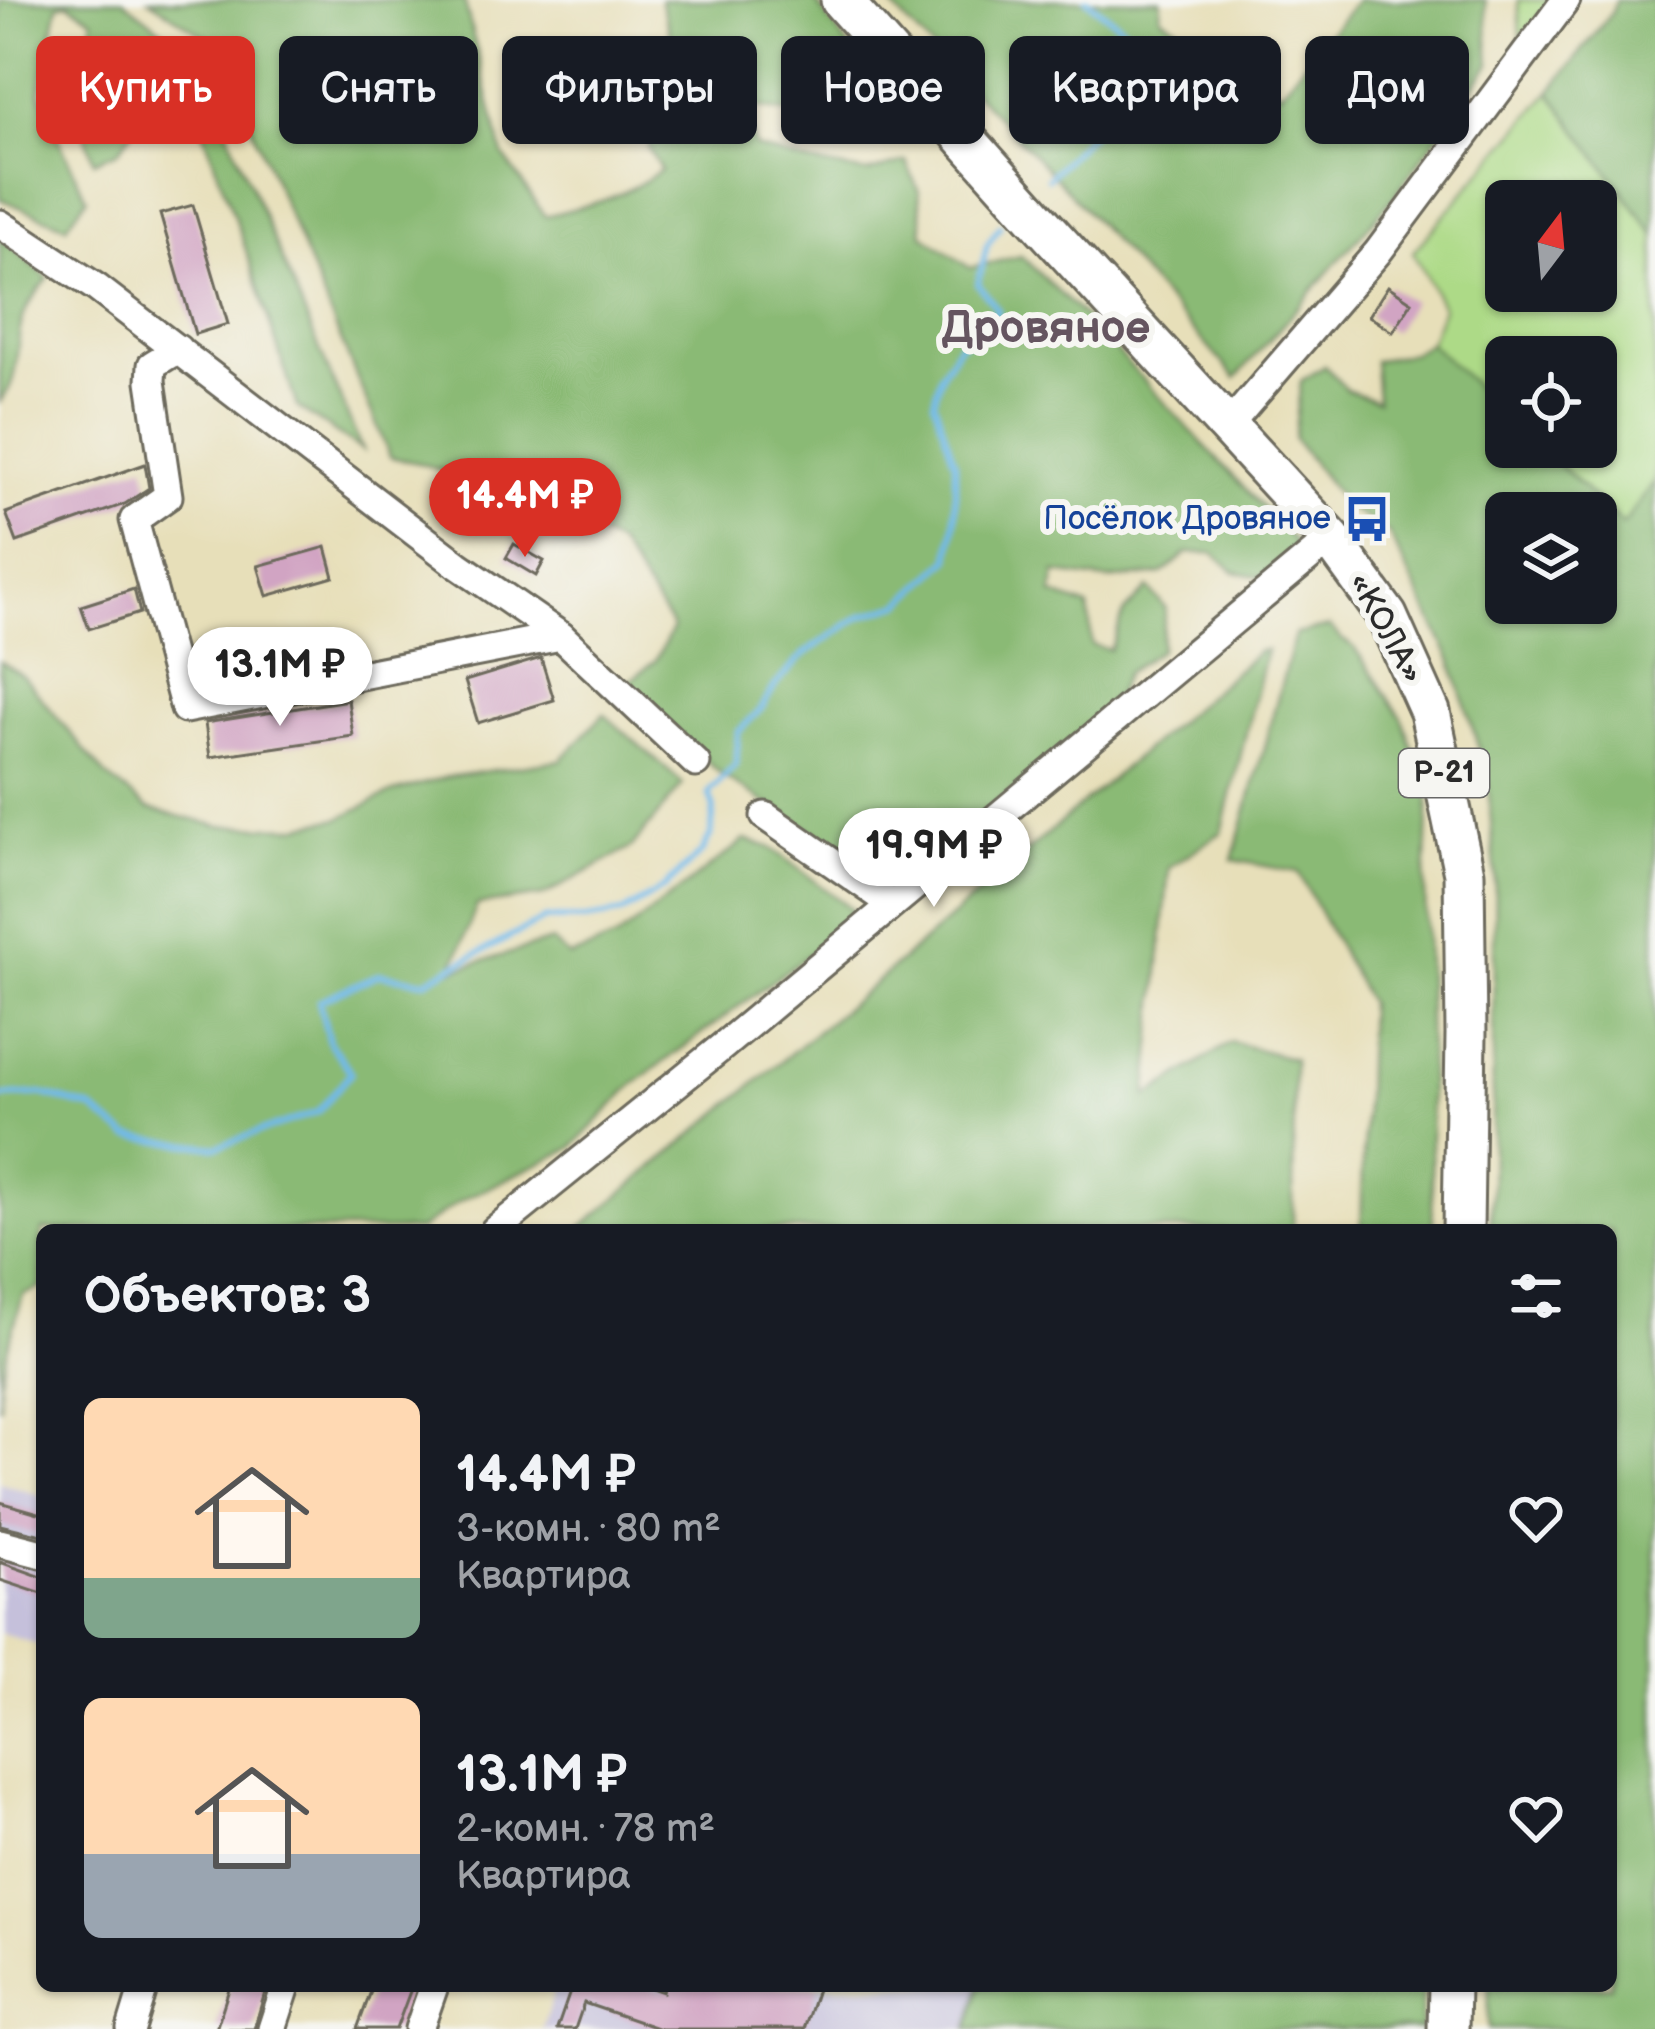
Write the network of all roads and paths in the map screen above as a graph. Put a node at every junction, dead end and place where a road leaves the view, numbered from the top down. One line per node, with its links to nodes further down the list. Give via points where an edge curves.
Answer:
1 (841, 0): 5 (highway, «КОЛА» / Р-21)
2 (1566, 0): 5 (street, via 1378,252)
3 (0, 224): 4 (street)
4 (178, 349): 7 (street); 7 (street, via 152,365 167,496 134,520 185,709)
5 (1228, 426): 6 (highway, «КОЛА» / Р-21)
6 (1331, 539): 10 (street); 12 (highway, «КОЛА» / Р-21, via 1408,658 1430,712 1453,814 1463,873)
7 (561, 636): 8 (street)
8 (696, 763)
9 (765, 816): 10 (street)
10 (892, 904): 11 (street)
11 (502, 1224)
12 (1463, 1224)
13 (0, 1544): 14 (street)
14 (36, 1553)
15 (142, 1992): 19 (street)
16 (284, 1992): 20 (street)
17 (432, 1992): 21 (street)
18 (1449, 1992): 22 (highway)
19 (131, 2029)
20 (272, 2029)
21 (419, 2029)
22 (1448, 2029)

